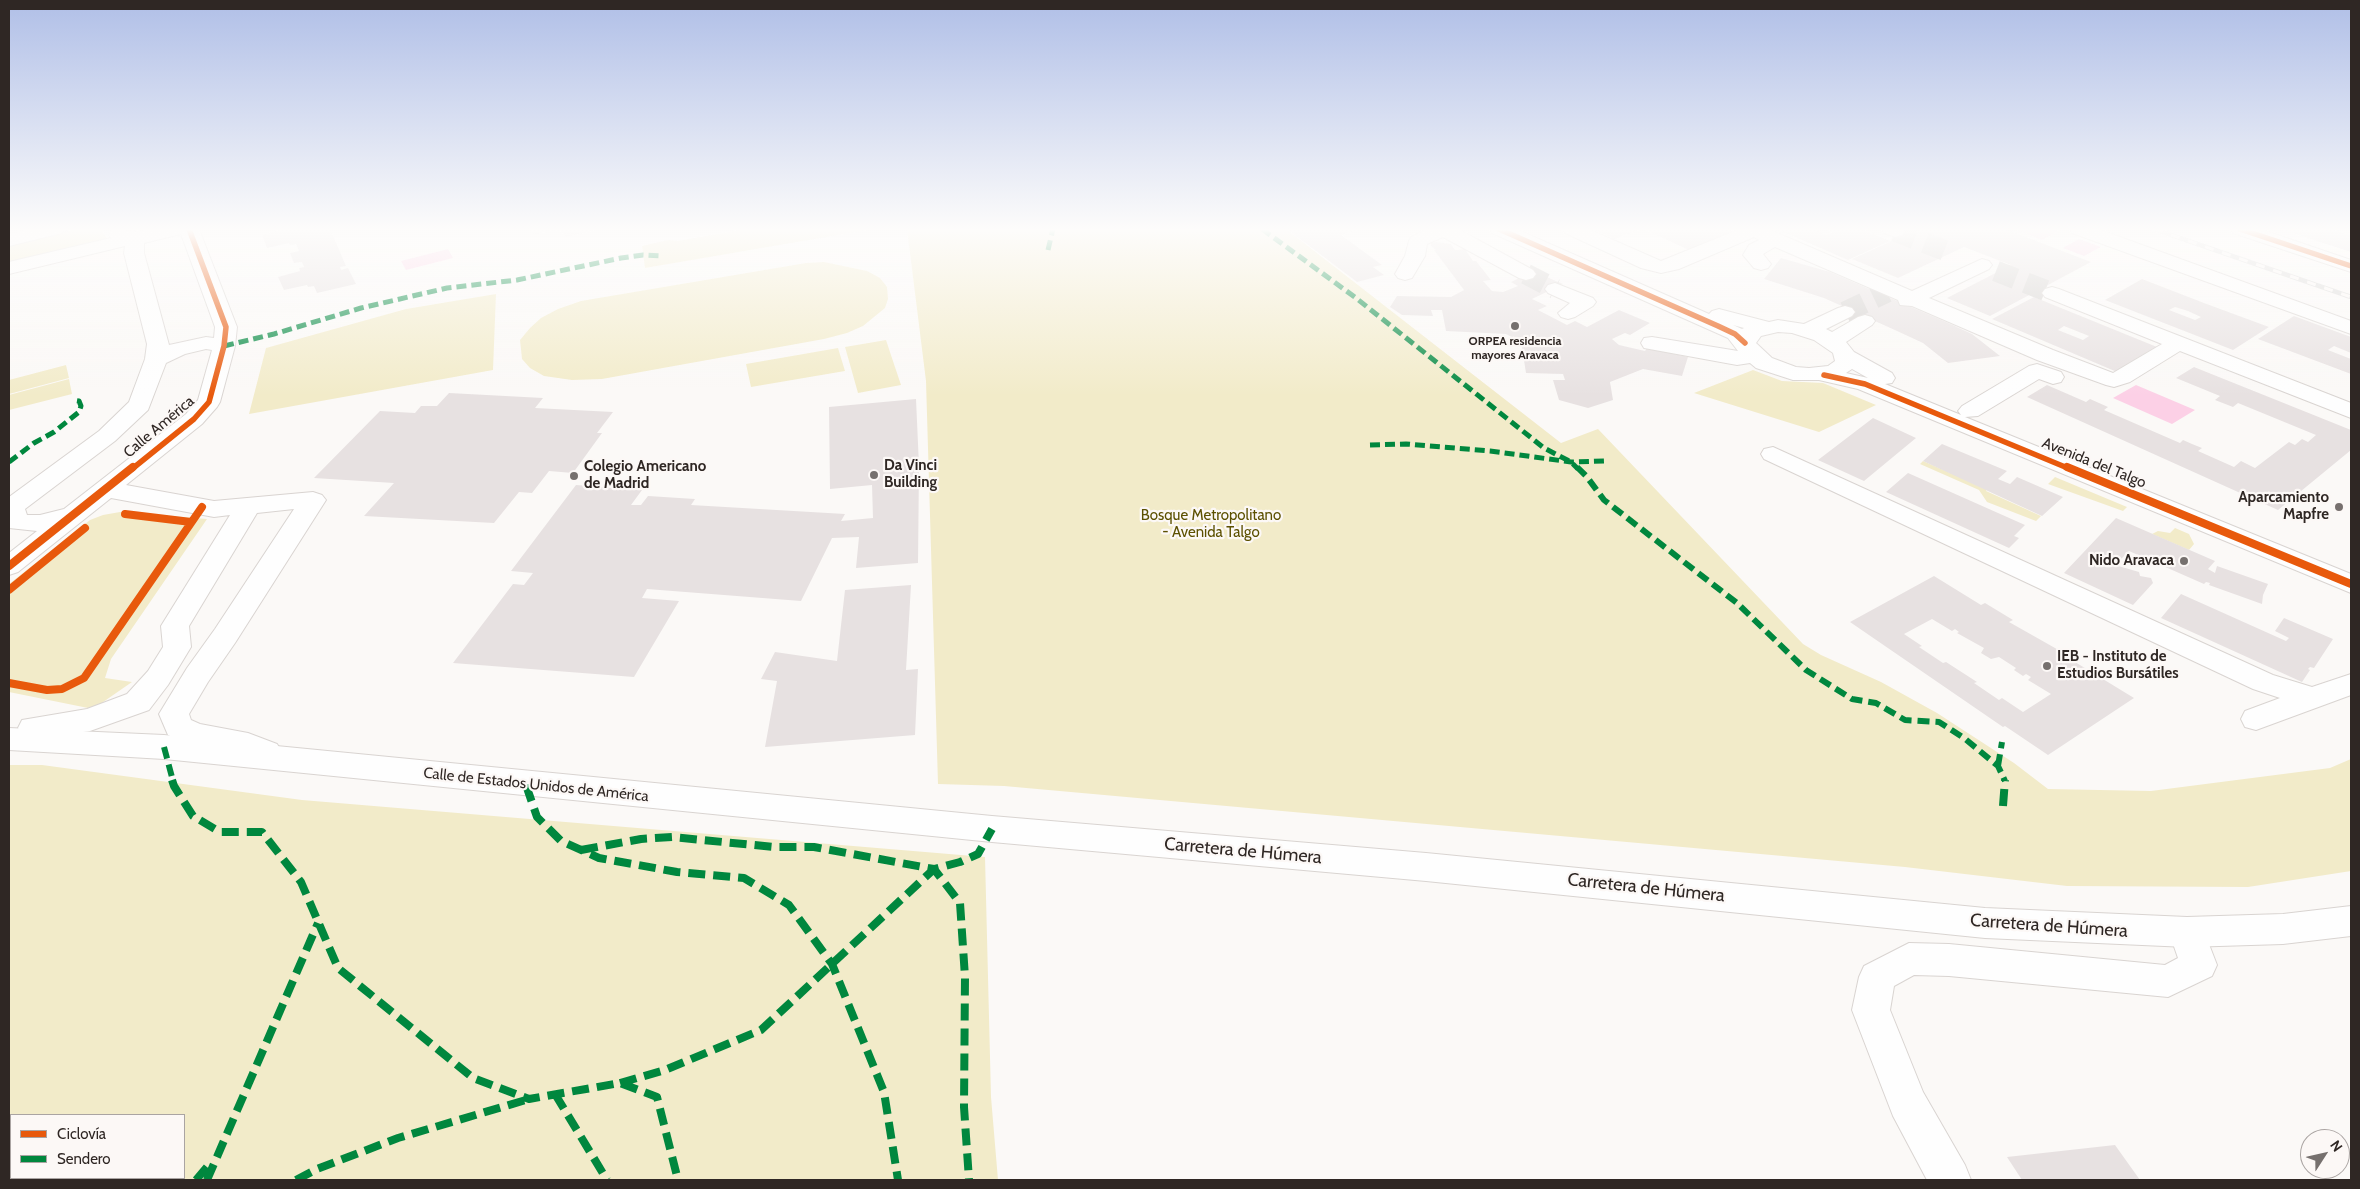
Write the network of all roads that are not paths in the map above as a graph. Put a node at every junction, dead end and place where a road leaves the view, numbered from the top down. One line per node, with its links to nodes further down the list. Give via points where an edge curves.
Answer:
1 (143, 284): 23 (street, Calle América, via 158,344)
2 (210, 284): 20 (street, Calle América, via 226,327)
3 (1623, 284): 22 (street, via 1735,334)
4 (1642, 284): 15 (street, via 1728,319)
5 (1876, 284): 11 (street)
6 (1917, 284): 11 (street)
7 (1935, 284): 11 (street)
8 (2230, 284): 16 (street)
9 (1554, 289): 13 (street, via 1586,302)
10 (2052, 293): 19 (street)
11 (1900, 295): 19 (street, via 2114,380)
12 (1845, 312): 17 (street)
13 (1568, 313)
14 (1865, 321): 21 (street, via 1841,335)
15 (1765, 327): 17 (street, Avenida del Talgo); 22 (street, via 1747,336)
16 (2351, 328)
17 (1808, 330): 21 (street, Avenida del Talgo)
18 (1652, 343): 22 (street, via 1737,358)
19 (2178, 343): 27 (street)
20 (224, 346): 23 (street, via 206,343 178,349); 29 (street, Calle América, via 209,402 194,419)
21 (1840, 349): 24 (street, via 1846,363); 26 (street, Avenida del Talgo, via 1876,375)
22 (1749, 350): 24 (street, Avenida del Talgo, via 1778,369 1793,374)
23 (156, 359): 31 (street, Calle América, via 140,405 131,415)
24 (1824, 375): 35 (street, Avenida del Talgo, via 1865,384)
25 (2053, 377): 26 (street, via 2037,371)
26 (1970, 411): 34 (street, Avenida del Talgo)
27 (2351, 411)
28 (1773, 454): 39 (street, via 2263,682)
29 (105, 490): 30 (street, via 214,509); 32 (street, Calle América)
30 (248, 506): 36 (street, via 313,500); 37 (street, via 174,626)
31 (10, 508): 32 (street, via 16,522 40,524)
32 (72, 516): 33 (street, Calle América)
33 (9, 566)
34 (2351, 567)
35 (2351, 584)
36 (225, 636): 37 (street); 42 (street, via 196,675 174,714 179,727 194,734 248,745)
37 (177, 647): 41 (street, via 138,702 90,720)
38 (2351, 684): 39 (street)
39 (2313, 698): 40 (street)
40 (2256, 719)
41 (17, 731): 42 (street, Calle de Estados Unidos de América)
42 (285, 759): 43 (street, Calle de Estados Unidos de América, via 536,786)
43 (941, 823): 45 (street, Carretera de Húmera, via 1456,869 1985,923)
44 (2351, 920): 45 (street, Carretera de Húmera, via 2283,929)
45 (2187, 932): 46 (street, via 2199,965 2168,981 1909,959 1876,977 1871,1010 1907,1103)
46 (1950, 1180)

